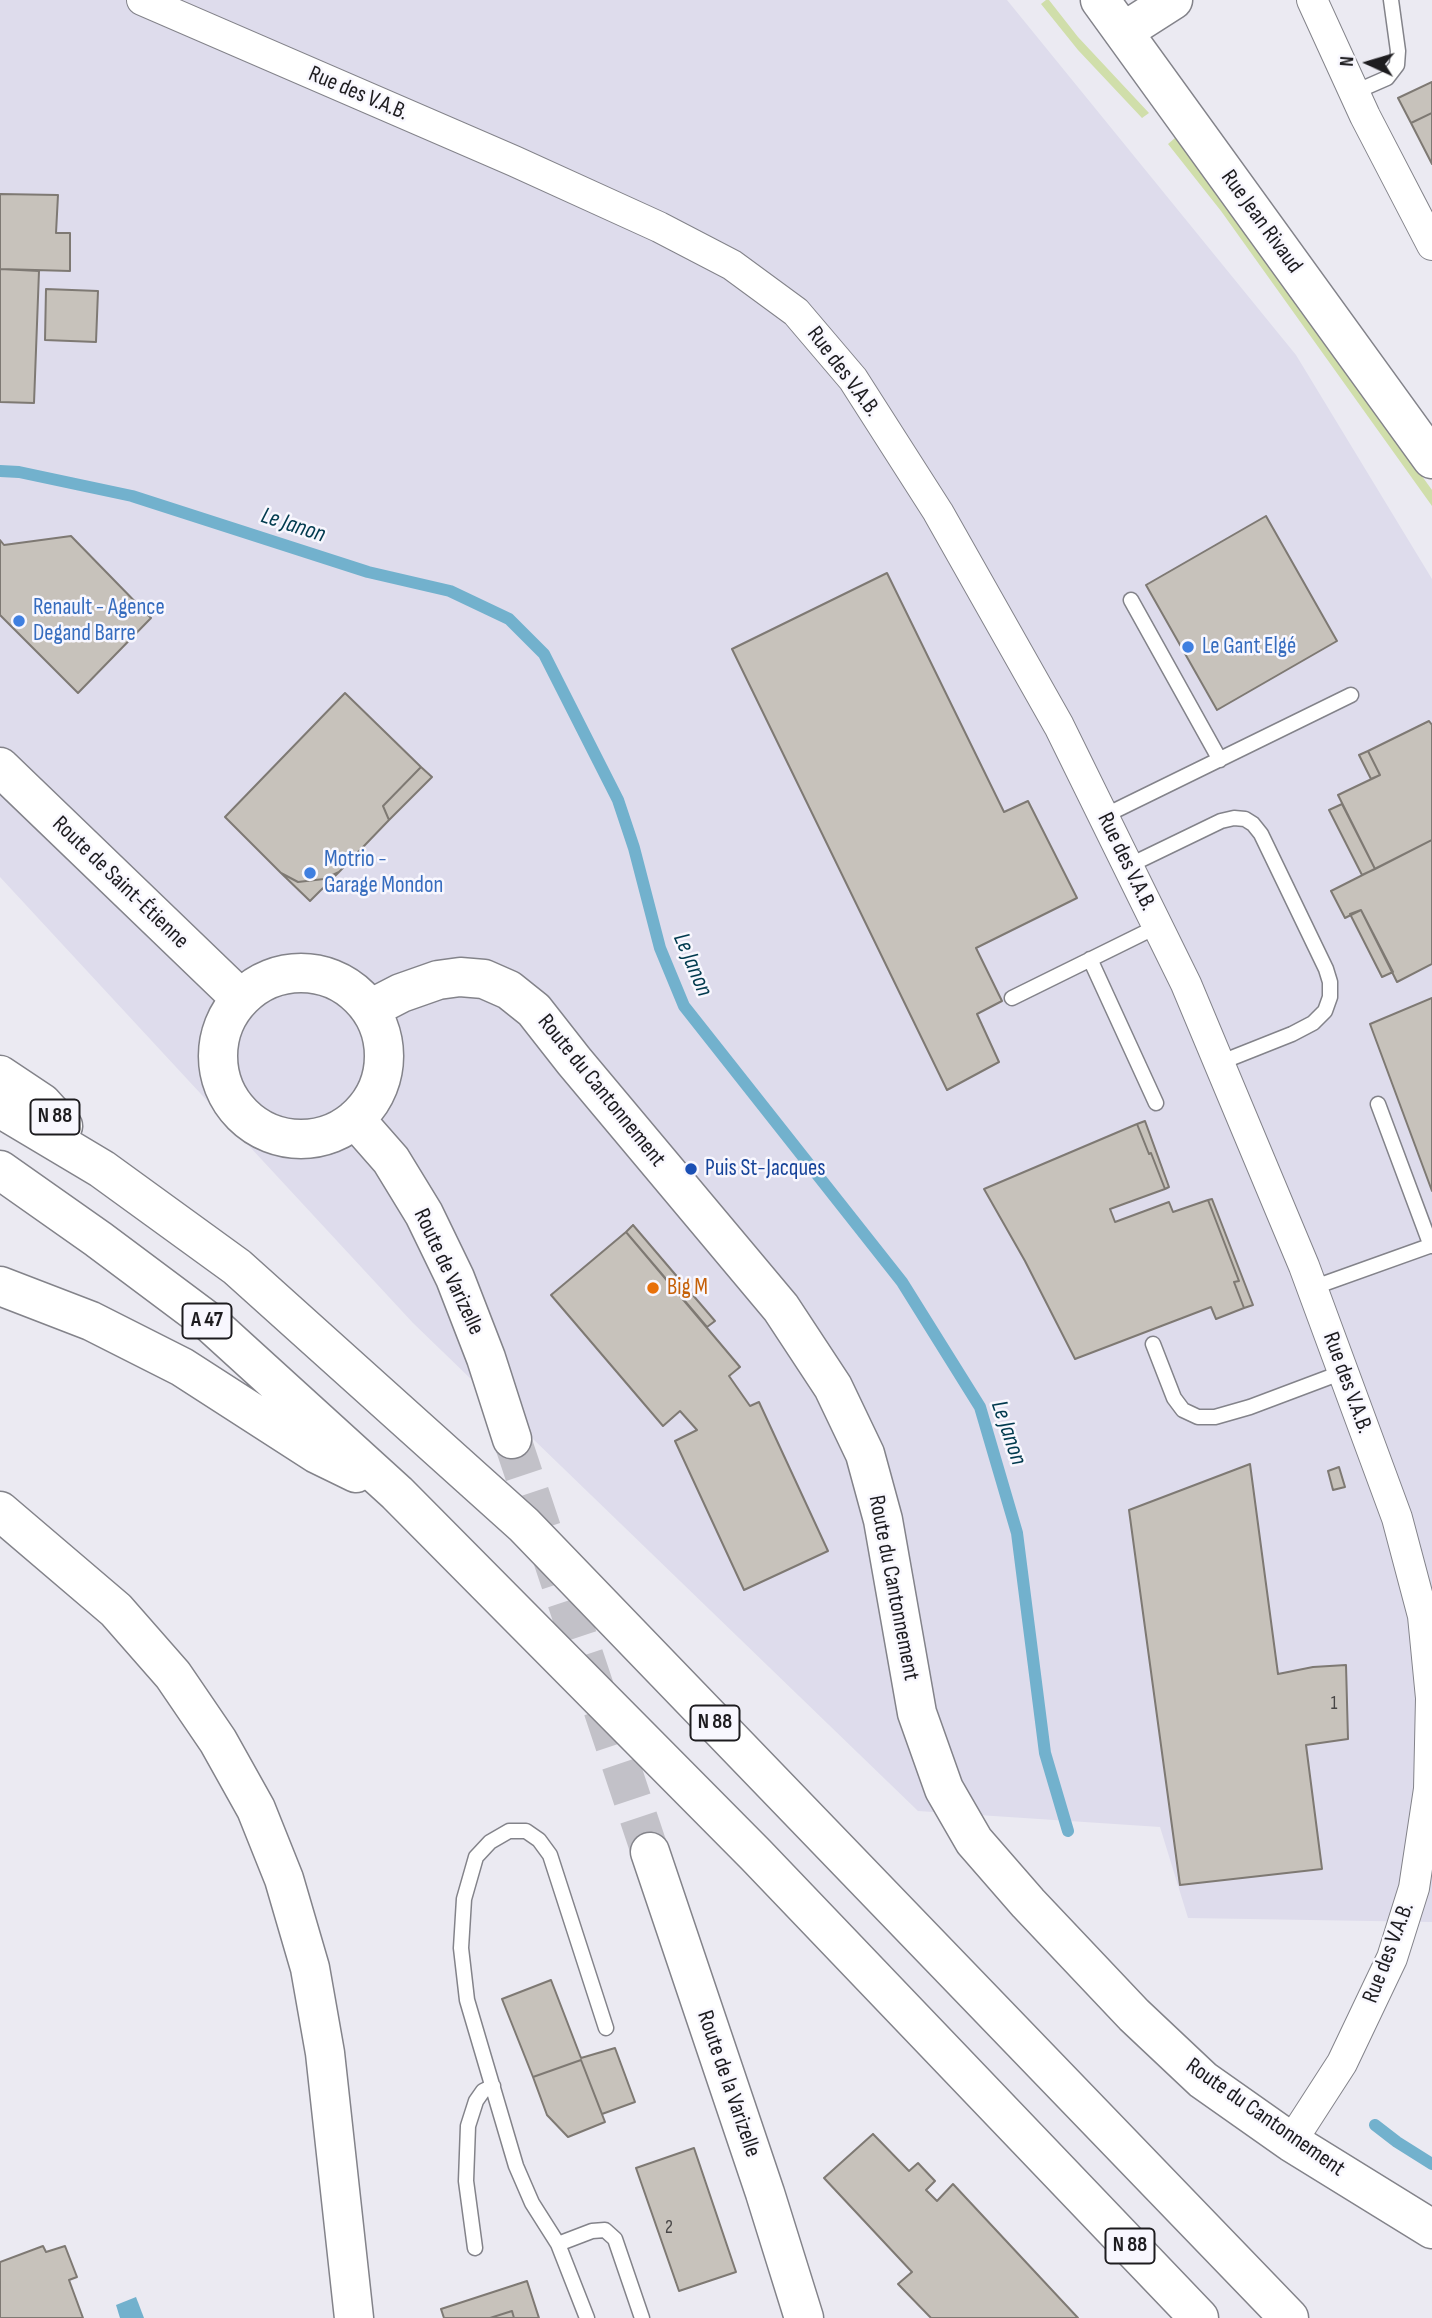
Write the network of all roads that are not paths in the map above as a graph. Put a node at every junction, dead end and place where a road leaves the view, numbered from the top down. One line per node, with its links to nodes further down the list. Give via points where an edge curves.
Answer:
1 (142, 0): 14 (street, Rue des V.A.B., via 659,227 732,265 796,312 853,379 939,512)
2 (1100, 0): 6 (main road, Rue Jean Rivaud)
3 (1173, 0): 6 (main road)
4 (1312, 0): 7 (street)
5 (1391, 0): 7 (lane, via 1397,65 1387,78)
6 (1123, 32): 9 (main road, Rue Jean Rivaud)
7 (1354, 92): 8 (street)
8 (1432, 245)
9 (1432, 459)
10 (1131, 600): 12 (lane)
11 (1351, 695): 12 (lane)
12 (1220, 760): 14 (lane)
13 (0, 767): 18 (main road, Route de Saint-Étienne)
14 (1104, 816): 15 (street, Rue des V.A.B.)
15 (1128, 866): 16 (street, Rue des V.A.B.); 21 (lane, via 1221,821 1245,819 1261,834 1326,969 1329,997 1325,1011 1313,1023)
16 (1158, 926): 17 (lane); 21 (street, Rue des V.A.B.)
17 (1090, 959): 19 (lane); 23 (lane)
18 (240, 998): 20 (main road, via 260,982 308,972 332,978 354,991); 26 (main road, via 222,1030 219,1077 232,1102 251,1123 276,1136 304,1139 331,1134)
19 (1012, 998)
20 (370, 1009): 26 (main road, via 381,1031 381,1079 372,1101); 42 (main road, Route du Cantonnement, via 438,980 484,979 509,990 534,1010 781,1308 833,1387 865,1454 883,1520 917,1713 944,1789 974,1841 1028,1903 1203,2080)
21 (1219, 1063): 31 (street, Rue des V.A.B.)
22 (0, 1075): 27 (main road, N 88, via 42,1103)
23 (1156, 1103)
24 (1378, 1104): 29 (lane)
25 (0, 1108): 27 (main road)
26 (355, 1119): 34 (main road, Route de Varizelle, via 391,1160 424,1214 455,1278)
27 (103, 1169): 51 (main road, N 88, via 237,1267 524,1525)
28 (0, 1170): 35 (main road, A 47, via 209,1322)
29 (1431, 1245): 31 (lane)
30 (0, 1286): 35 (main road, via 91,1321 182,1367 317,1454)
31 (1312, 1288): 33 (street, Rue des V.A.B.)
32 (1153, 1344): 33 (lane, via 1174,1398 1183,1410 1198,1417 1250,1407)
33 (1343, 1372): 37 (street, Rue des V.A.B.)
34 (512, 1439)
35 (397, 1493): 50 (main road, N 88, via 756,1855)
36 (0, 1511): 46 (main road, via 116,1610 173,1675 218,1741 256,1809 285,1879 310,1968 325,2053)
37 (1424, 1592): 39 (street, Rue des V.A.B., via 1431,1698)
38 (650, 1852): 49 (main road, Route de la Varizelle)
39 (1424, 1872): 42 (street, Rue des V.A.B., via 1414,1888 1392,1958 1342,2063)
40 (606, 2028): 41 (lane, via 550,1855 526,1831 509,1831 476,1857 464,1899 461,1948 467,2000)
41 (493, 2086): 44 (lane, via 516,2166); 45 (lane, via 476,2101 468,2126 466,2181)
42 (1291, 2141): 43 (main road, Route du Cantonnement)
43 (1432, 2229)
44 (558, 2244): 47 (lane); 48 (lane, via 605,2230 615,2239)
45 (475, 2248)
46 (354, 2318)
47 (587, 2318)
48 (642, 2318)
49 (804, 2318)
50 (1199, 2318)
51 (1289, 2318)

